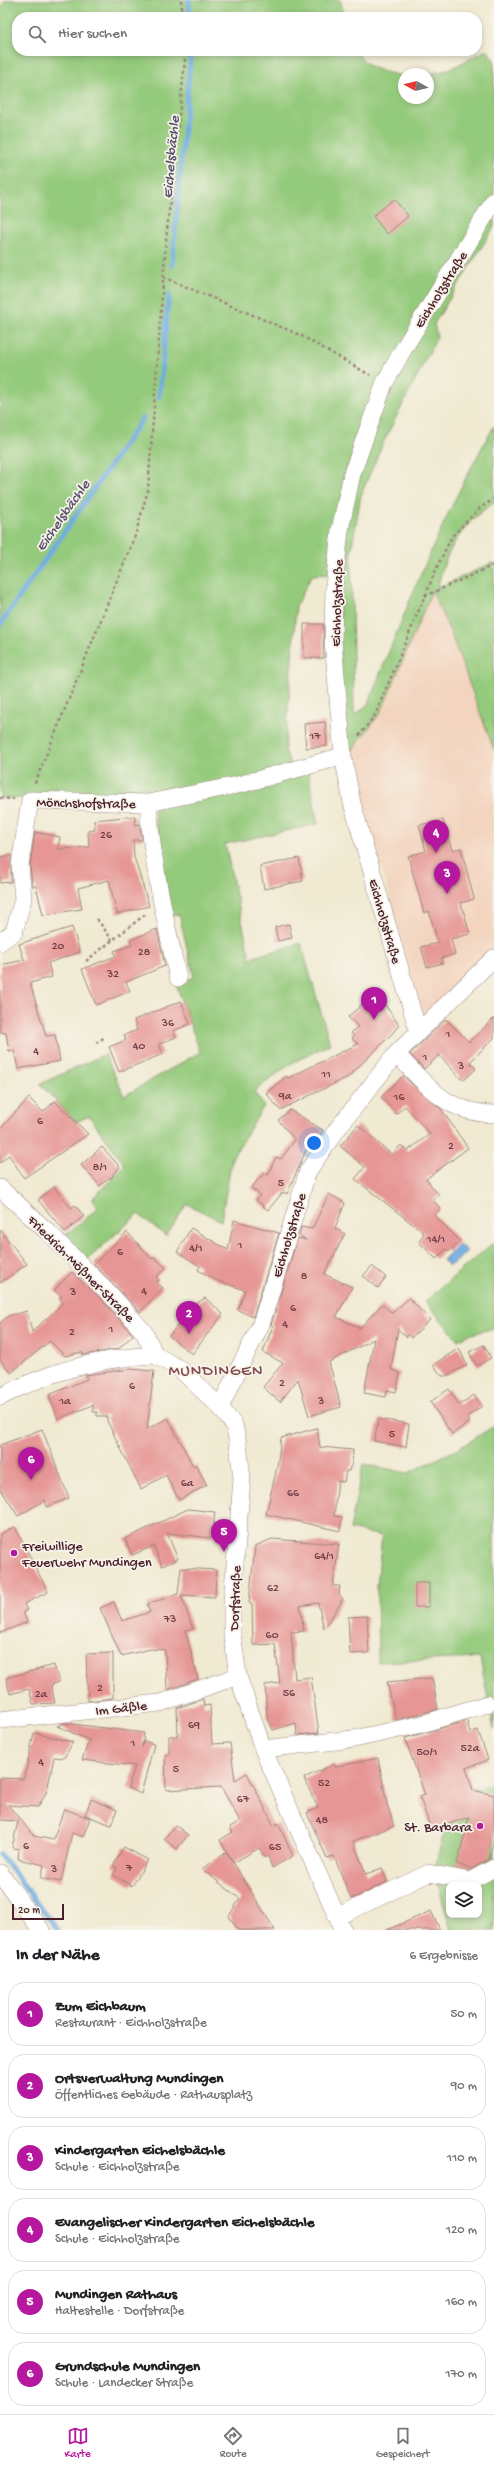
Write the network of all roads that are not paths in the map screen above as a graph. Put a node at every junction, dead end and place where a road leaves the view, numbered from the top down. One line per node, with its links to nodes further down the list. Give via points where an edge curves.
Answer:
1 (494, 201): 2 (street, Eichholzstraße, via 384,384 352,474 338,544 334,587 333,641)
2 (343, 756): 3 (street, Mönchshofstraße, via 242,784); 7 (street, Eichholzstraße, via 352,803)
3 (148, 803): 4 (street, Mönchshofstraße, via 30,800 20,865 24,899 14,932); 6 (street, Mönchshofstraße, via 150,845)
4 (0, 942)
5 (494, 958): 7 (street, Eichholzstraße)
6 (178, 978)
7 (418, 1031): 8 (street, Eichholzstraße)
8 (396, 1054): 9 (street, via 438,1096 457,1108); 13 (street, Eichholzstraße, via 308,1171 261,1324)
9 (494, 1114)
10 (0, 1188): 11 (street, Friedrich-Mößner-Straße, via 110,1294 144,1332)
11 (155, 1355): 12 (street, via 97,1361 66,1368); 13 (street, Dorfstraße, via 180,1369)
12 (0, 1397)
13 (220, 1407): 14 (street, Dorfstraße, via 234,1425 242,1479 232,1601 232,1633)
14 (238, 1676): 16 (street, Im Gäßle, via 160,1703); 17 (street, Dorfstraße)
15 (486, 1704): 17 (street, via 422,1724 354,1739)
16 (0, 1720)
17 (263, 1750): 20 (street, Dorfstraße)
18 (494, 1868): 20 (street, via 470,1881 429,1873)
19 (0, 1873): 21 (street)
20 (340, 1924)
21 (41, 1930)

